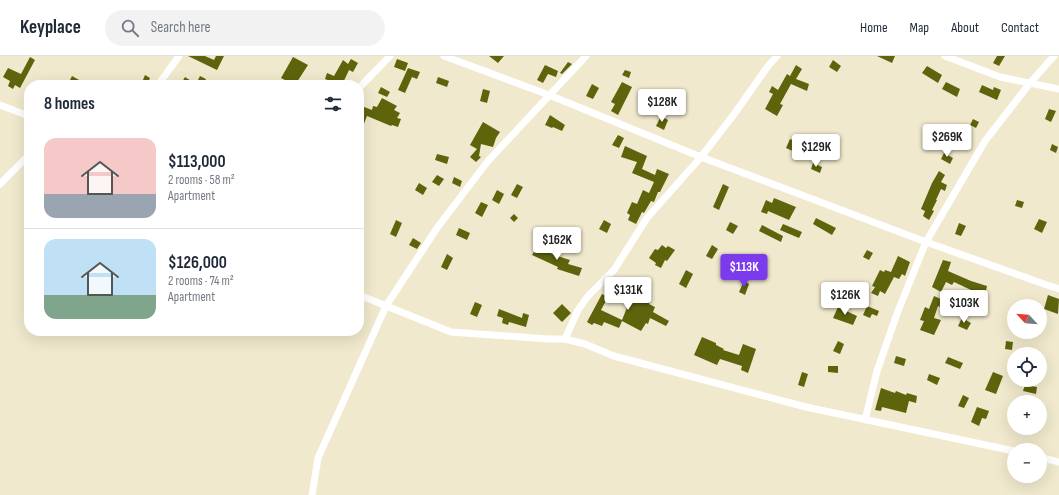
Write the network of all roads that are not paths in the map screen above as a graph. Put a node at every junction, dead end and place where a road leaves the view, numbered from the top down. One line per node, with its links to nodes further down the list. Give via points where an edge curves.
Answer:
1 (180, 56): 8 (street)
2 (390, 56): 9 (street)
3 (444, 56): 12 (street)
4 (586, 56): 12 (street)
5 (777, 56): 15 (street)
6 (945, 56): 10 (street, via 1000,78)
7 (1054, 56): 10 (street)
8 (162, 80)
9 (364, 83)
10 (1030, 83): 11 (street); 18 (street, via 985,141)
11 (1059, 89)
12 (550, 95): 15 (street); 21 (street, via 488,161 437,228)
13 (0, 105): 14 (street)
14 (24, 114)
15 (701, 157): 18 (street); 22 (street, via 647,218 614,270 588,296 578,310)
16 (24, 160): 17 (street)
17 (0, 184)
18 (926, 242): 19 (street); 23 (street, via 877,371)
19 (1059, 289)
20 (364, 297): 21 (street)
21 (386, 306): 22 (street, via 451,332 548,340); 27 (street, via 318,458)
22 (565, 339): 23 (street, via 586,344 614,356)
23 (865, 420): 24 (street)
24 (1007, 450)
25 (1047, 459): 26 (street)
26 (1059, 462)
27 (312, 495)

